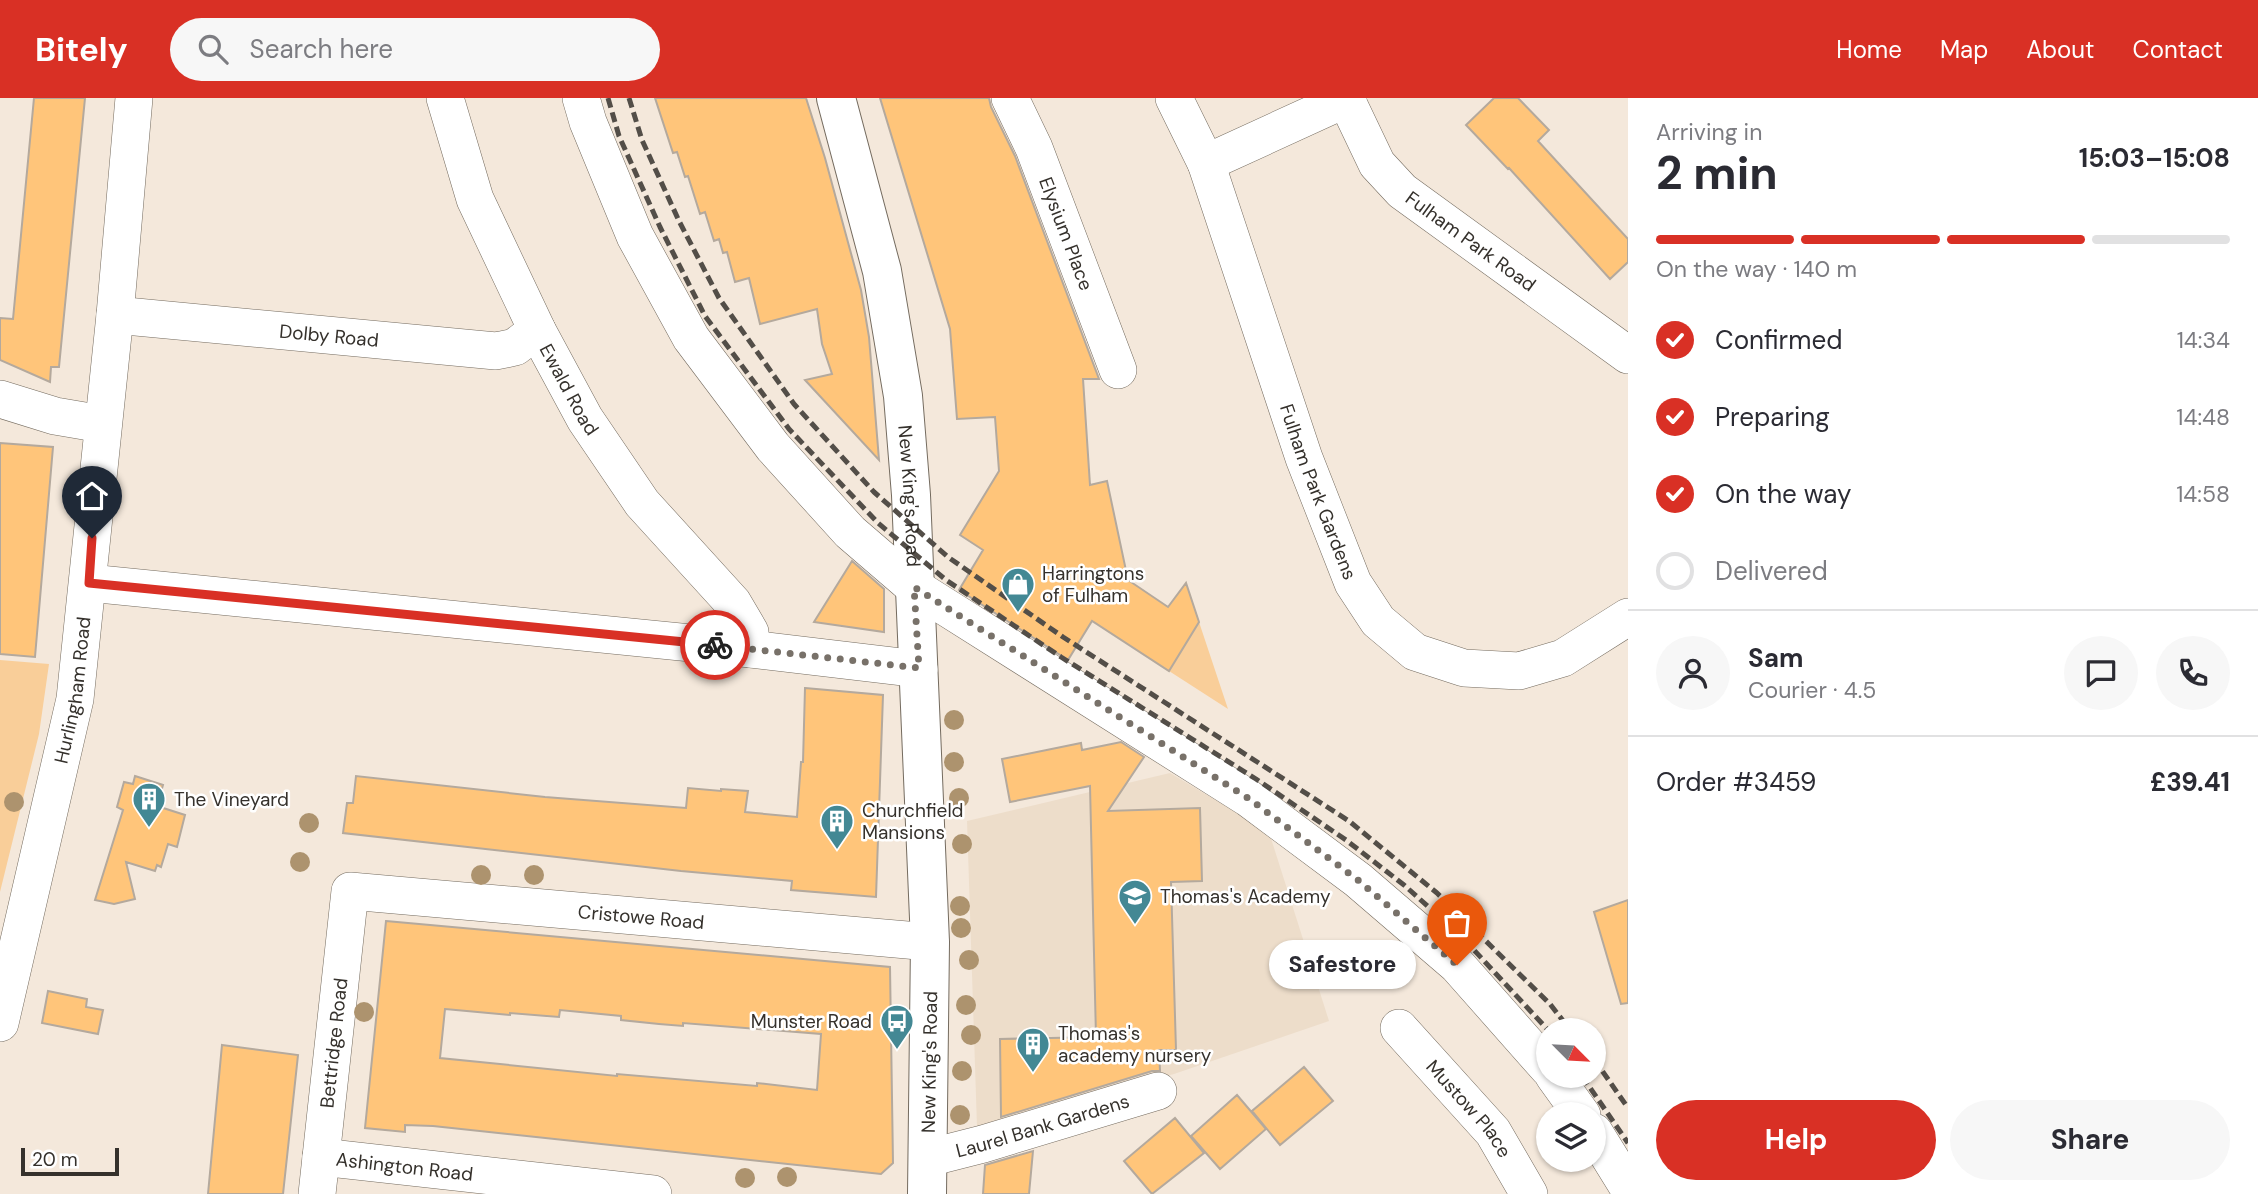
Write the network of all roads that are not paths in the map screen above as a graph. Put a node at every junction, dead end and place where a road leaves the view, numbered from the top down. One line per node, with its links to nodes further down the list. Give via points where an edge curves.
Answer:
1 (134, 98): 9 (street, Hurlingham Road)
2 (445, 98): 10 (street, Ewald Road, via 475,200)
3 (581, 98): 16 (street, via 635,236 691,338 773,447 850,532)
4 (836, 98): 16 (main road, New King's Road, via 882,271 903,396)
5 (1010, 98): 12 (street, Elysium Place, via 1034,148)
6 (1174, 98): 8 (street, Fulham Park Gardens)
7 (1347, 98): 8 (street); 11 (street, Fulham Park Road, via 1377,164 1402,191)
8 (1206, 163): 17 (street, Fulham Park Gardens, via 1304,458 1353,583 1378,621 1415,652 1464,668 1519,671 1563,658)
9 (115, 315): 10 (street, Dolby Road, via 496,351 515,346); 14 (street, Hurlingham Road)
10 (537, 330): 18 (street, Ewald Road, via 585,419 642,503 733,603 750,632)
11 (1628, 355)
12 (1118, 370)
13 (0, 399): 14 (street)
14 (102, 424): 15 (street, Hurlingham Road)
15 (89, 583): 18 (street); 22 (street, Hurlingham Road, via 72,711)
16 (914, 587): 19 (main road, New King's Road); 24 (street, via 1248,798 1358,880 1457,965)
17 (1628, 617)
18 (751, 649): 19 (street)
19 (919, 668): 21 (main road, New King's Road)
20 (350, 891): 21 (street, Cristowe Road); 27 (street, Bettridge Road)
21 (930, 942): 28 (main road, New King's Road)
22 (0, 1023)
23 (1399, 1028): 32 (street, Mustow Place, via 1493,1132)
24 (1536, 1054)
25 (1158, 1091): 28 (street, Laurel Bank Gardens, via 995,1141)
26 (1606, 1151): 29 (street)
27 (321, 1157): 30 (street, Bettridge Road); 31 (street, Ashington Road)
28 (927, 1176)
29 (1628, 1187)
30 (317, 1194)
31 (653, 1194)
32 (1529, 1194)

